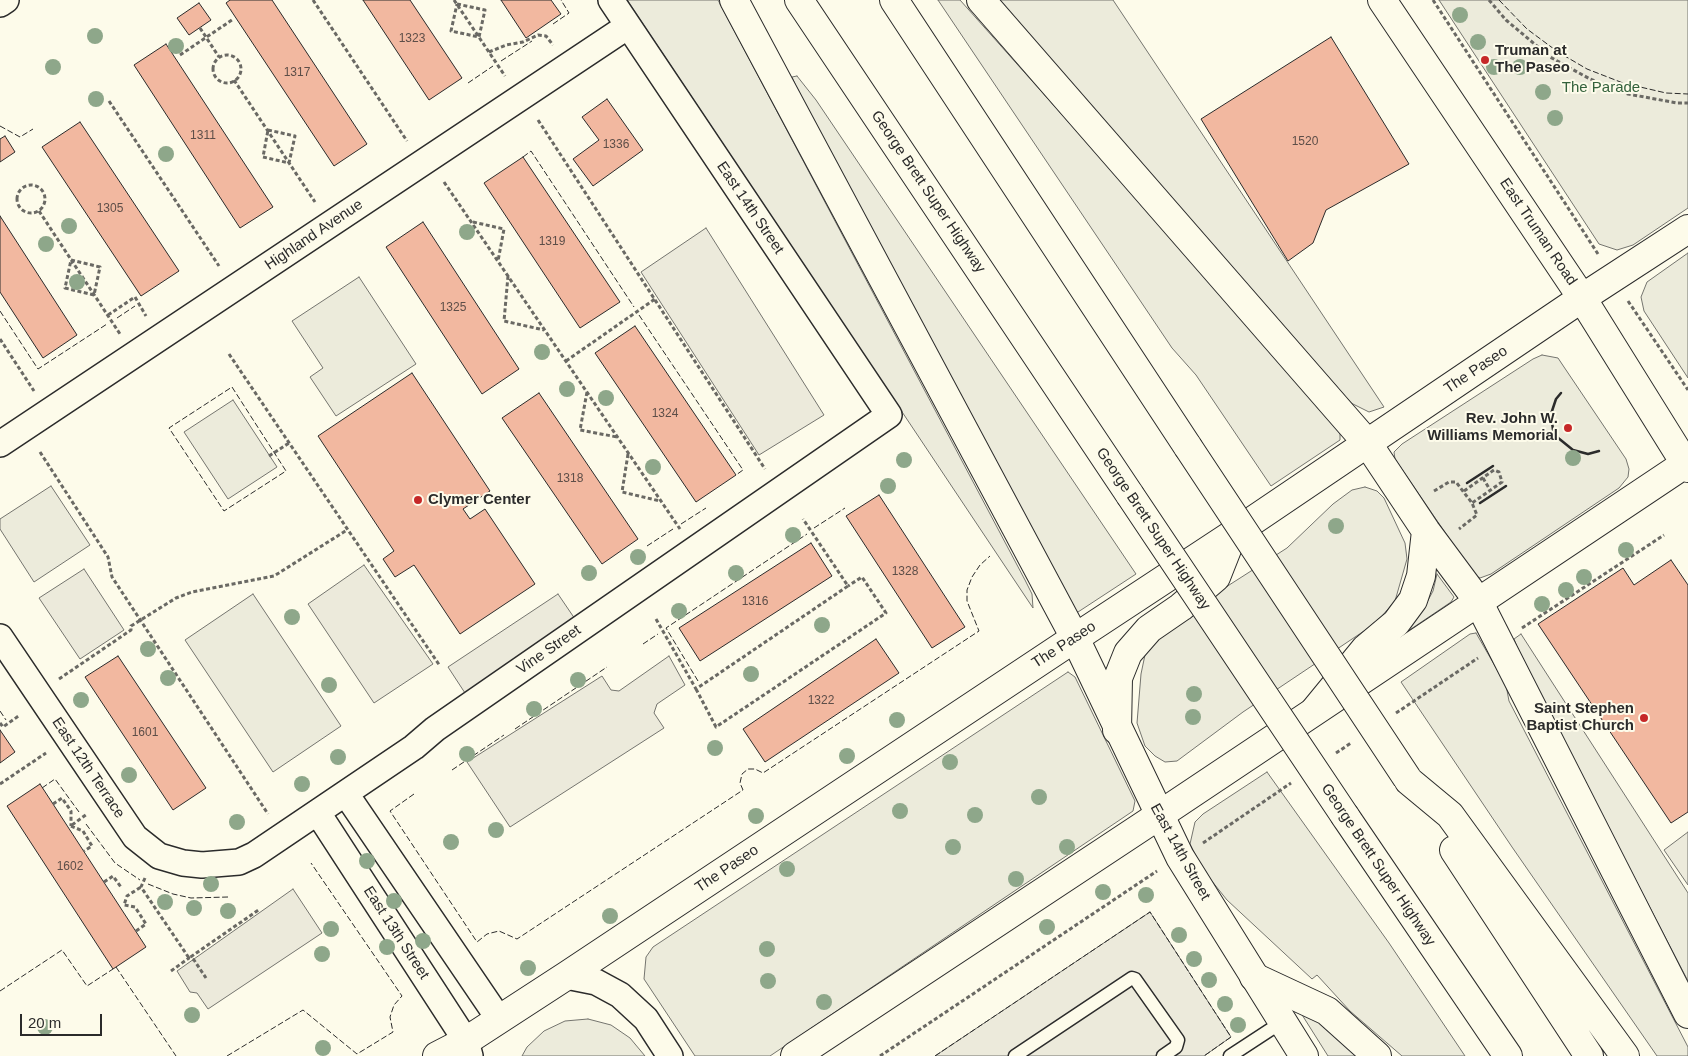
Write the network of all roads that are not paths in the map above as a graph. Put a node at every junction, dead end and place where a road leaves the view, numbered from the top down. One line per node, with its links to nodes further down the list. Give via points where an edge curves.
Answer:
1 (6, 0): 8 (street)
2 (611, 0): 9 (street, East 14th Street)
3 (734, 0): 20 (main road, East 14th Street)
4 (800, 0): 42 (main road, George Brett Super Highway, bridge)
5 (894, 0): 23 (main road, bridge)
6 (981, 0): 14 (main road)
7 (1382, 0): 11 (main road, East Truman Road)
8 (0, 4)
9 (628, 26): 12 (street, East 14th Street); 13 (street, Highland Avenue)
10 (1688, 229): 11 (main road, The Paseo)
11 (1582, 298): 14 (main road, The Paseo); 15 (main road, East Truman Road)
12 (889, 415): 24 (street, Vine Street)
13 (0, 444)
14 (1368, 444): 16 (main road); 17 (main road, The Paseo)
15 (1687, 464): 18 (main road)
16 (1426, 531): 18 (main road); 21 (main road, via 1413,600 1396,623 1365,649)
17 (1233, 534): 20 (main road, The Paseo); 22 (main road, via 1216,577 1149,629 1128,653 1118,678)
18 (1478, 601): 21 (main road); 30 (main road)
19 (0, 637): 27 (street, East 12th Terrace, via 135,837 159,856)
20 (1074, 638): 22 (main road, East 14th Street); 28 (main road, The Paseo)
21 (1315, 710): 26 (main road)
22 (1117, 730): 26 (main road, East 14th Street)
23 (1408, 780): 43 (main road); 44 (main road, via 1450,815)
24 (346, 794): 25 (street, Vine Street); 31 (street)
25 (318, 813): 27 (street, Vine Street, via 254,855 238,862); 33 (street, East 13th Street)
26 (1158, 816): 29 (main road, East 14th Street); 36 (main road)
27 (202, 865)
28 (566, 976): 31 (main road, The Paseo); 35 (street, via 596,982 620,995 646,1019)
29 (1254, 976): 32 (main road, East 14th Street); 41 (main road, via 1327,1011)
30 (1688, 1014)
31 (498, 1019): 33 (main road, The Paseo)
32 (1282, 1022): 39 (lane); 40 (main road, East 14th Street)
33 (468, 1048): 34 (main road, The Paseo)
34 (438, 1056)
35 (670, 1056)
36 (795, 1056)
37 (1015, 1056): 38 (lane, via 1132,978 1178,1040 1176,1047)
38 (1163, 1056)
39 (1230, 1056)
40 (1304, 1056)
41 (1376, 1056)
42 (1508, 1056)
43 (1589, 1056)
44 (1625, 1056)

